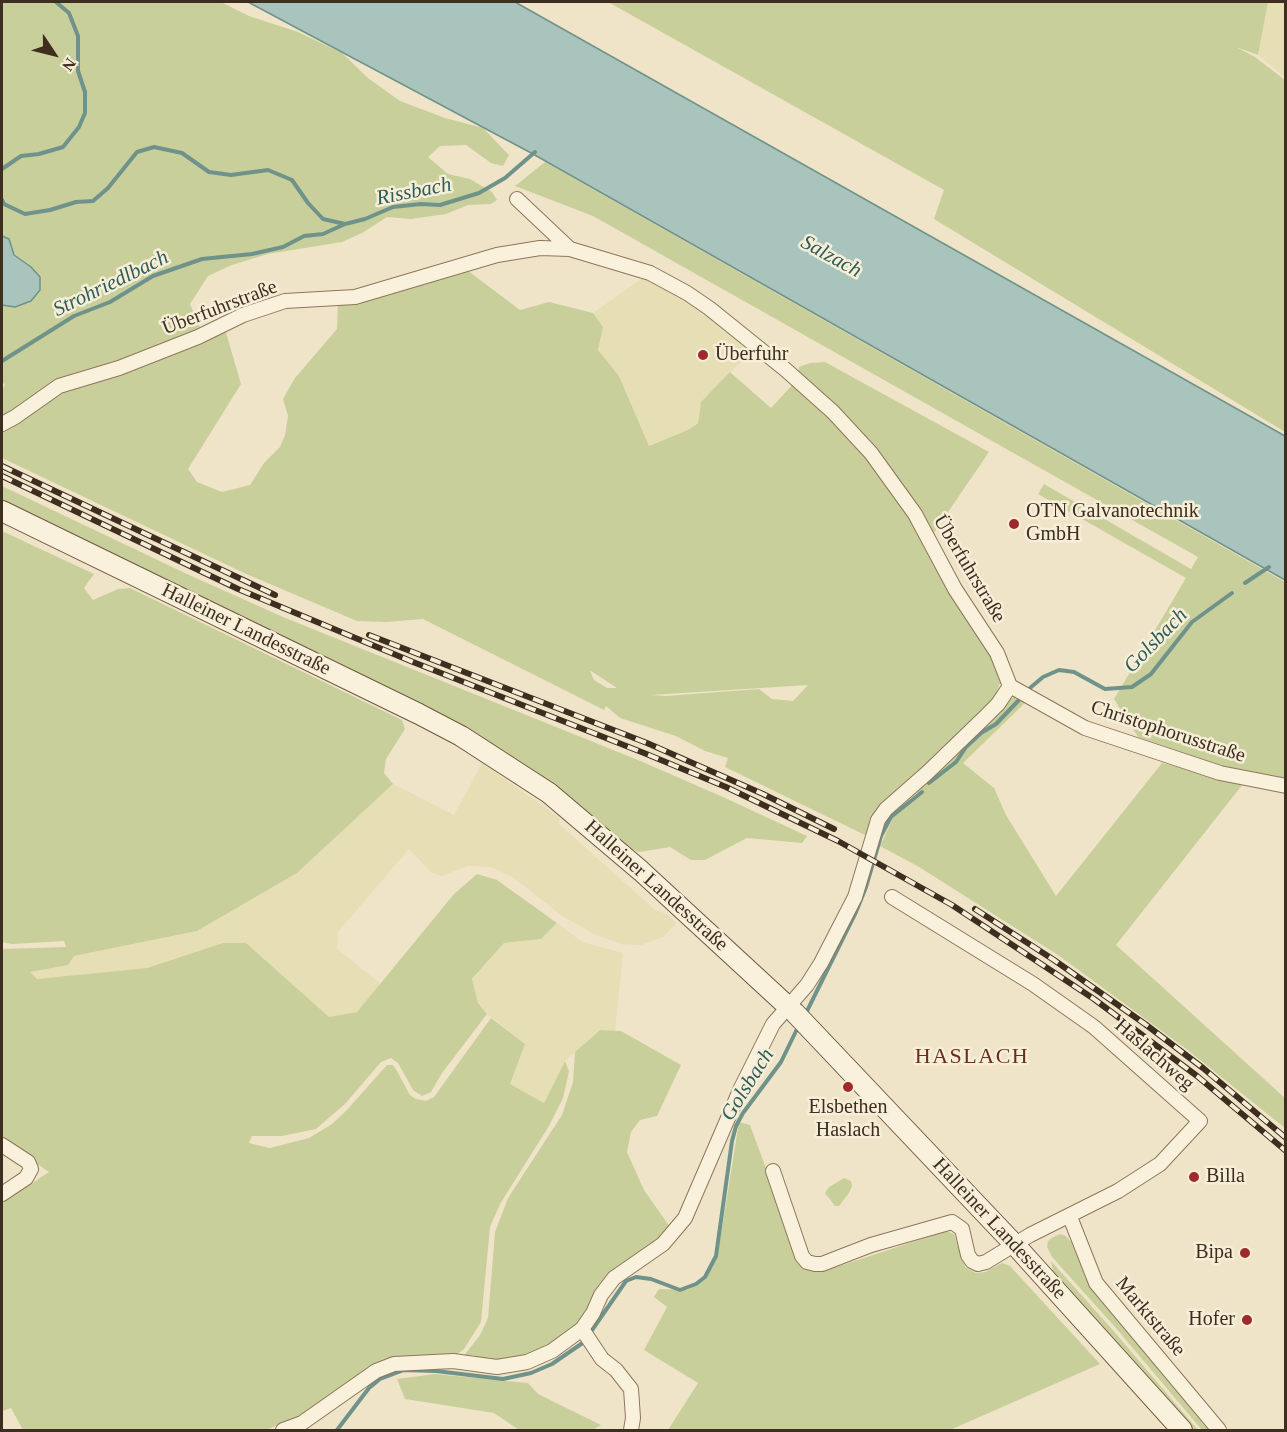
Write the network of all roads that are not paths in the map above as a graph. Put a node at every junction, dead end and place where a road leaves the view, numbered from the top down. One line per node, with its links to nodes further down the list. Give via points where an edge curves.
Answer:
1 (517, 199): 2 (street, Überfuhrstraße)
2 (570, 249): 3 (street, Überfuhrstraße, via 540,248 497,255 355,297 285,301 119,368 59,386); 5 (street, Überfuhrstraße, via 650,273 687,293 833,412 871,453 915,514 954,589 997,653)
3 (2, 424)
4 (2, 511): 8 (main road, Halleiner Landesstraße, via 419,714 498,759 586,822)
5 (1010, 686): 6 (street, Christophorusstraße, via 1085,728 1220,773); 8 (street, via 984,718 878,820 855,897 807,985)
6 (1286, 786)
7 (892, 897): 12 (street, Haslachweg, via 1033,984 1094,1028 1200,1121 1160,1164)
8 (797, 1016): 13 (main road, Halleiner Landesstraße); 14 (street, via 773,1024 685,1218 663,1244 614,1278)
9 (2, 1145): 11 (street, via 28,1162 31,1169 26,1178)
10 (773, 1171): 13 (street, Haslachweg, via 807,1262 822,1264 951,1222 962,1229 968,1255 978,1264)
11 (2, 1194)
12 (1070, 1217): 13 (street, Haslachweg); 18 (street, Marktstraße, via 1096,1283)
13 (1015, 1245): 17 (main road, Halleiner Landesstraße)
14 (582, 1329): 15 (street, via 552,1351 527,1362 497,1368 453,1361 394,1364 376,1371 302,1424); 16 (street, via 602,1359 631,1389)
15 (283, 1431)
16 (631, 1431)
17 (1182, 1431)
18 (1219, 1431)

